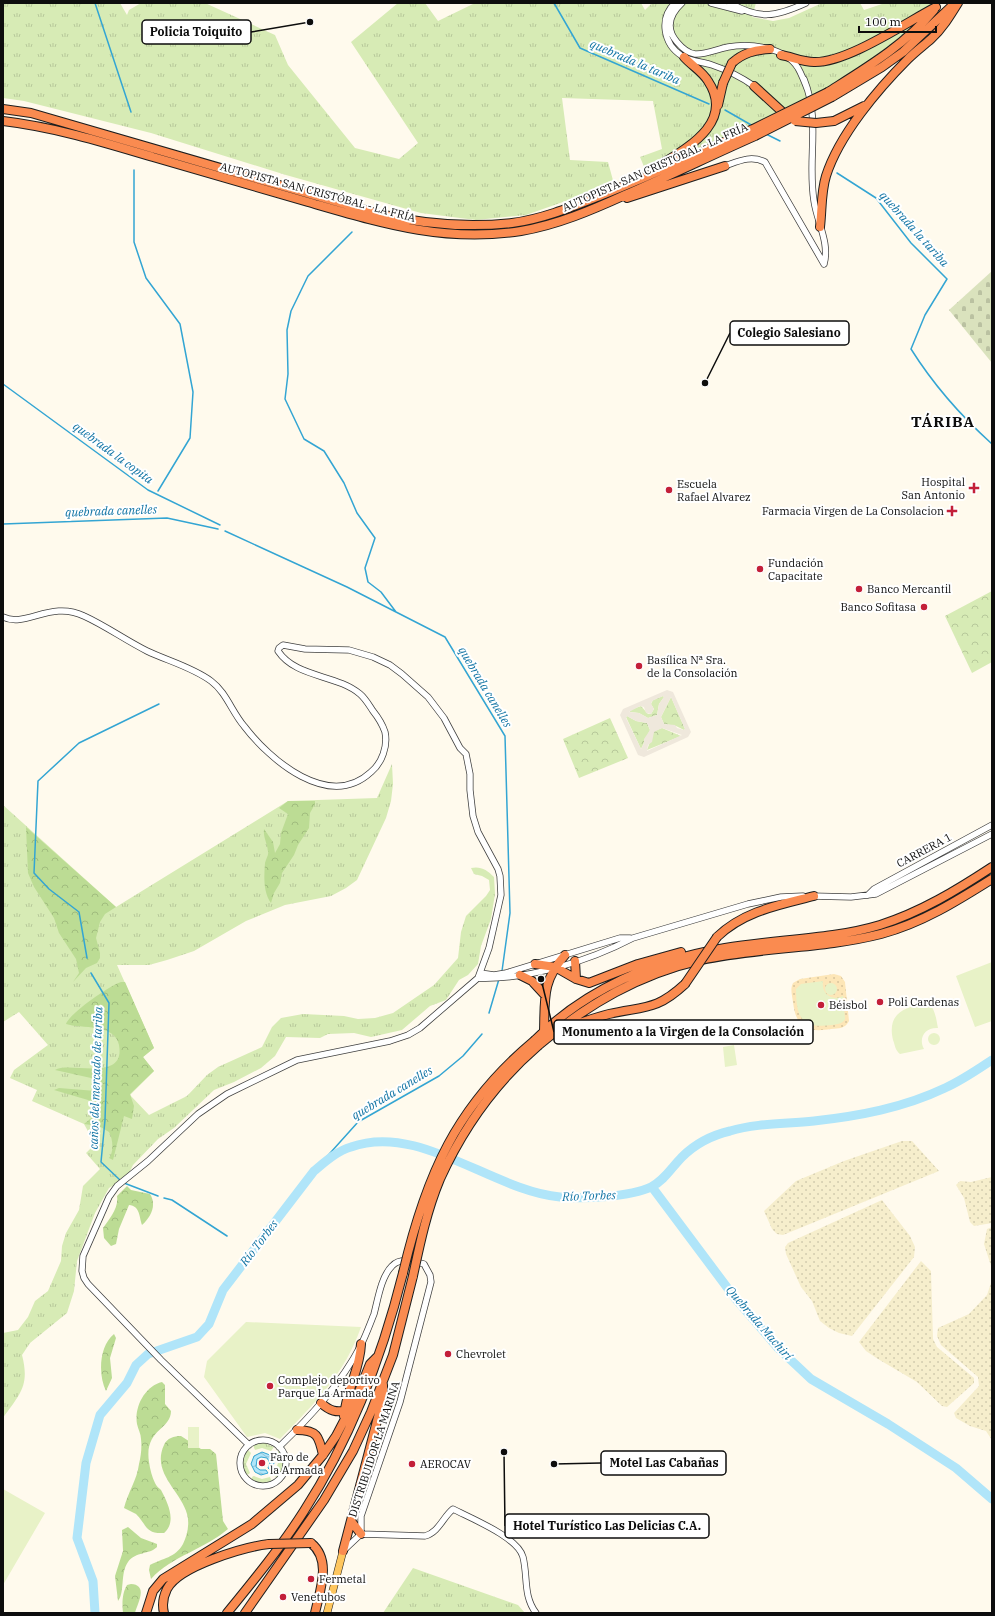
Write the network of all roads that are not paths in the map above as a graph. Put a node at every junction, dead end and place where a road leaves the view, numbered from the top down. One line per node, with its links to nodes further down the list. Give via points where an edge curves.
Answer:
1 (675, 3): 11 (street, via 666,13 665,29 668,39)
2 (682, 3): 9 (street, via 672,14 669,24 672,36 685,50 697,54 742,45)
3 (711, 3): 8 (street)
4 (730, 3): 8 (street)
5 (806, 3): 8 (street, via 777,15 766,16)
6 (957, 3): 13 (highway, AUTOPISTA SAN CRISTÓBAL - LA FRÍA, via 903,52 882,67); 14 (highway, via 932,39 909,58)
7 (938, 5): 10 (highway, via 840,58 815,62 802,61); 13 (highway, AUTOPISTA SAN CRISTÓBAL - LA FRÍA, via 900,44)
8 (746, 12)
9 (770, 49): 10 (street); 16 (highway, bridge, via 748,52 732,63 723,83)
10 (781, 54): 22 (street, via 798,68 808,91 814,128 812,186)
11 (684, 57): 12 (street, via 713,65); 16 (highway, via 697,68 712,88 715,99)
12 (754, 86): 14 (highway, bridge, via 795,121 834,121)
13 (830, 95): 18 (highway, AUTOPISTA SAN CRISTÓBAL - LA FRÍA, bridge)
14 (867, 104): 22 (highway, via 837,151 829,169 823,189)
15 (3, 109): 20 (highway, AUTOPISTA SAN CRISTÓBAL - LA FRÍA, via 38,115 379,214 429,223 485,225 525,220 576,206)
16 (713, 120): 20 (highway, via 701,138)
17 (3, 121): 21 (highway, AUTOPISTA SAN CRISTÓBAL - LA FRÍA, via 33,125 96,140 368,220 422,232 473,234 522,231 570,218)
18 (754, 132): 20 (highway, AUTOPISTA SAN CRISTÓBAL - LA FRÍA); 21 (highway, AUTOPISTA SAN CRISTÓBAL - LA FRÍA)
19 (725, 166): 21 (highway, via 638,196); 22 (street, via 750,158 765,162 824,264 826,257)
20 (628, 185)
21 (605, 204)
22 (820, 227)
23 (3, 617): 36 (street, via 29,618 52,611 73,611 105,626 148,652 190,668 219,687 244,726 281,763 295,773 332,786 345,786 374,770 384,750 385,732 361,694 350,687 293,666 282,658 279,648 287,645 305,649 350,650 373,657 402,674 428,697 466,754 473,816 478,832 500,876 502,884 499,905 489,948)
24 (992, 825): 28 (street, CARRERA 1, via 874,889)
25 (992, 834): 28 (street, CARRERA 1, via 893,886)
26 (992, 867): 31 (highway, via 921,910 879,925 850,932)
27 (992, 879): 42 (highway, via 921,920 882,933 818,945 703,960 658,972 599,1000)
28 (868, 895): 29 (street, CARRERA 1)
29 (814, 896): 30 (street, CARRERA 1, via 767,899); 42 (highway, bridge, via 759,910 728,927 717,937 685,984 662,1002 601,1016)
30 (633, 938): 32 (street, via 620,938); 33 (street)
31 (743, 946): 39 (highway, via 734,944 691,950 646,962 589,983); 41 (highway, via 678,958 629,976 569,1010)
32 (565, 954): 34 (street); 35 (highway)
33 (575, 961): 35 (street); 39 (highway)
34 (535, 964): 35 (highway); 37 (street)
35 (555, 967): 38 (street); 39 (highway); 40 (highway)
36 (479, 975): 37 (street); 50 (street, via 432,1019 408,1035 360,1048 297,1060 227,1094 198,1114 117,1186 109,1197 83,1256 84,1278)
37 (506, 975): 38 (street)
38 (520, 975): 40 (highway, via 532,981)
39 (576, 979)
40 (544, 994): 41 (highway)
41 (544, 1031): 43 (highway)
42 (555, 1031): 43 (highway)
43 (537, 1042): 45 (highway, bridge, via 494,1078 449,1141 430,1179 421,1206); 46 (highway, bridge, via 492,1094 459,1142 440,1180 430,1208 393,1355)
44 (361, 1344): 47 (street, DISTRIBUIDOR LA MARINA); 48 (highway, via 360,1360); 54 (street, DISTRIBUIDOR LA MARINA, via 392,1265 407,1260 424,1264 431,1282 400,1402 361,1516)
45 (379, 1355): 48 (highway, via 370,1364); 58 (highway, via 354,1418 323,1480 274,1554)
46 (383, 1380): 53 (highway, via 384,1398); 59 (highway, via 339,1477)
47 (321, 1403): 48 (highway, via 329,1410); 49 (street, DISTRIBUIDOR LA MARINA)
48 (348, 1410): 52 (highway)
49 (297, 1430): 51 (street, DISTRIBUIDOR LA MARINA); 52 (highway, via 308,1430 316,1434)
50 (249, 1445): 51 (street, via 266,1440); 51 (street, via 240,1457 240,1471 246,1480 259,1486 273,1484 283,1474 286,1460)
51 (279, 1447)
52 (323, 1455): 56 (highway, via 298,1485 252,1524 163,1579 153,1591)
53 (351, 1521): 54 (highway); 55 (highway)
54 (361, 1534): 55 (street, DISTRIBUIDOR LA MARINA); 62 (street, via 425,1536 435,1532 453,1509 510,1540 519,1548 523,1556 528,1598)
55 (343, 1551): 61 (main road)
56 (146, 1613)
57 (164, 1613): 60 (highway, bridge, via 167,1588 184,1574 227,1553 251,1546 311,1543 322,1556 324,1566)
58 (227, 1613)
59 (245, 1613)
60 (315, 1613)
61 (327, 1613)
62 (536, 1613)

